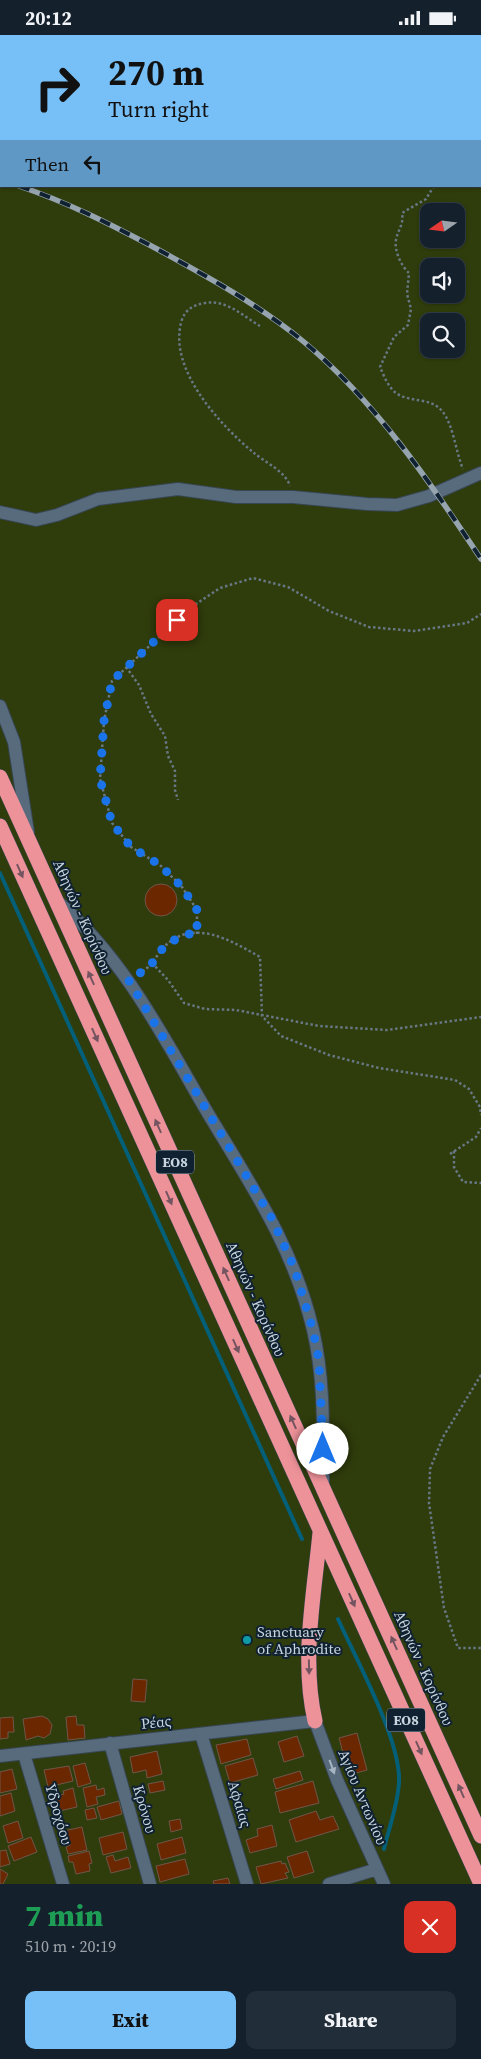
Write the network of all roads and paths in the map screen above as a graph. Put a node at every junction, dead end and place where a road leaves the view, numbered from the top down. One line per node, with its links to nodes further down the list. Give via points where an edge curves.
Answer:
1 (433, 187): 4 (path, via 426,199 402,213 404,222 396,240 402,266 409,273 410,319 394,337 380,367 397,393 429,402 443,411)
2 (260, 326): 5 (path, via 226,305 208,302 190,307 183,317 178,344 187,374 212,410 241,443 282,474 289,482)
3 (481, 473): 4 (street)
4 (467, 479): 5 (street, via 429,496 397,505)
5 (293, 497): 6 (street, via 236,497 166,490 98,499 36,520)
6 (0, 512)
7 (481, 614): 8 (path, via 468,623 414,631 369,627 329,611 288,587 253,578 220,588 190,608)
8 (126, 667): 11 (path, via 165,736 168,756 175,771 174,790); 15 (path, via 112,681 104,721 100,779 112,823 131,847 160,865 182,887 197,910)
9 (0, 706): 13 (street, via 14,742)
10 (0, 777): 13 (highway, Αθηνών - Κορίνθου / ΕΟ8)
11 (178, 800)
12 (0, 826): 27 (highway, ΕΟ8, one-way to 27)
13 (29, 840): 14 (highway, Αθηνών - Κορίνθου / ΕΟ8)
14 (55, 899): 17 (street, via 87,930); 26 (highway, Αθηνών - Κορίνθου / ΕΟ8, one-way to 14)
15 (197, 934): 16 (path, via 186,934 165,945); 18 (path, via 212,933 260,957)
16 (152, 963): 17 (path, via 148,969); 18 (path, via 184,1003)
17 (128, 979): 26 (street, via 271,1217 294,1267 319,1361 324,1430)
18 (262, 1016): 19 (path, via 319,1026 387,1030); 20 (path, via 281,1036 329,1055 379,1068 454,1080 468,1089 480,1107)
19 (481, 1017)
20 (481, 1115)
21 (481, 1128): 22 (path, via 476,1137)
22 (454, 1151): 23 (path); 24 (path, via 454,1167 463,1182)
23 (450, 1154)
24 (481, 1183)
25 (481, 1375): 28 (path, via 440,1445 430,1469 429,1503 444,1608 458,1648)
26 (323, 1488): 34 (highway, Αθηνών - Κορίνθου / ΕΟ8, one-way to 26)
27 (321, 1532): 29 (highway, one-way to 29, via 310,1634 310,1686); 41 (highway, ΕΟ8, one-way to 41)
28 (481, 1648)
29 (315, 1721): 30 (street, Ρέας); 35 (street, Αγίου Αντωνίου, one-way to 35, via 337,1780)
30 (201, 1734): 31 (street, Ρέας); 38 (street, Αφαίας)
31 (110, 1743): 32 (street, Ρέας); 37 (street, Κρόνου)
32 (24, 1754): 33 (street, Ρέας); 36 (street, Υδροχόου)
33 (0, 1757)
34 (481, 1836)
35 (377, 1869): 39 (street); 40 (street, Αγίου Αντωνίου)
36 (63, 1884)
37 (150, 1884)
38 (247, 1884)
39 (329, 1884)
40 (384, 1884)
41 (481, 1884)

